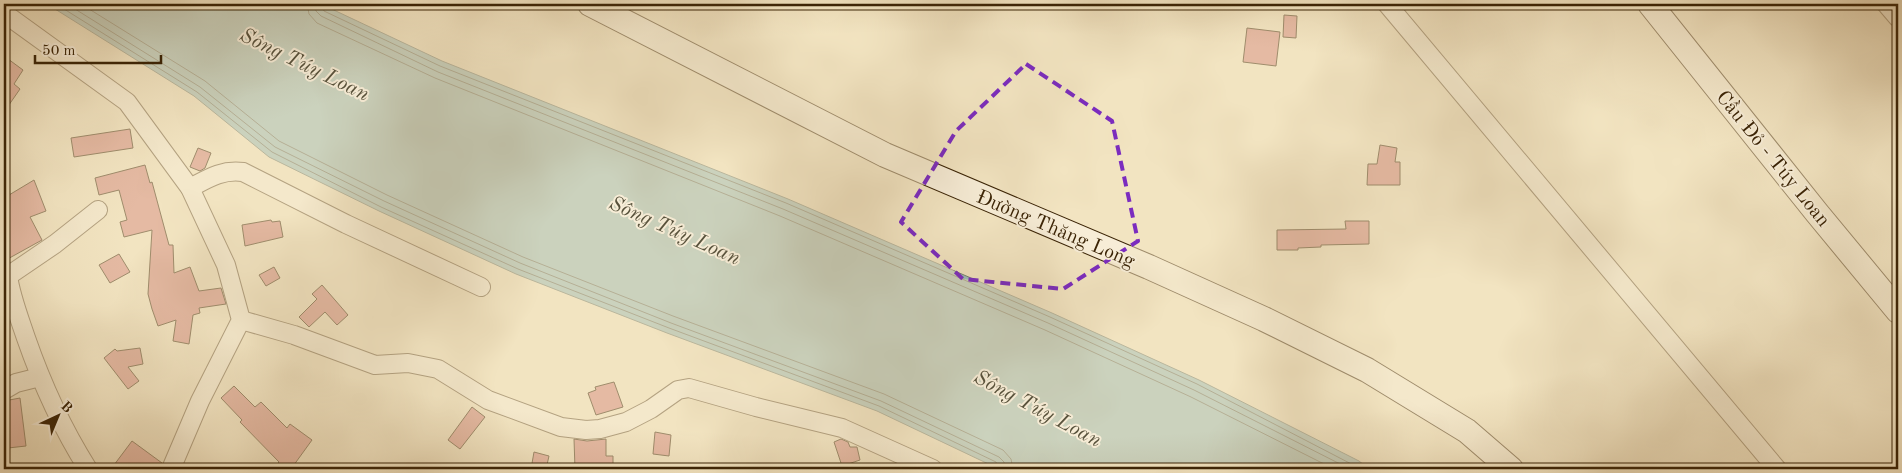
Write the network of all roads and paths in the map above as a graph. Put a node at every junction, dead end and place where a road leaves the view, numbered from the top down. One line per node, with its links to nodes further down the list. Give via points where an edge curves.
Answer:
1 (590, 4): 17 (street, Đường Thăng Long, via 885,155 1149,267 1366,370 1467,431)
2 (1387, 4): 18 (street)
3 (1650, 4): 10 (street, Cầu Đỏ - Túy Loan)
4 (1886, 4): 6 (street)
5 (4, 13): 7 (street, via 127,102)
6 (1898, 18)
7 (190, 188): 9 (street, via 231,170 243,172); 11 (street, via 226,265)
8 (98, 210): 12 (street, via 8,276 11,295)
9 (481, 288)
10 (1898, 311)
11 (241, 320): 14 (street, via 294,335 376,365 408,363 438,369 488,400 561,427 586,430 613,426 638,416 678,390 689,388 842,428); 16 (street, via 200,401)
12 (40, 377): 13 (street, via 16,383); 15 (street, via 71,442)
13 (4, 390)
14 (925, 467)
15 (88, 469)
16 (171, 469)
17 (1511, 469)
18 (1777, 469)

